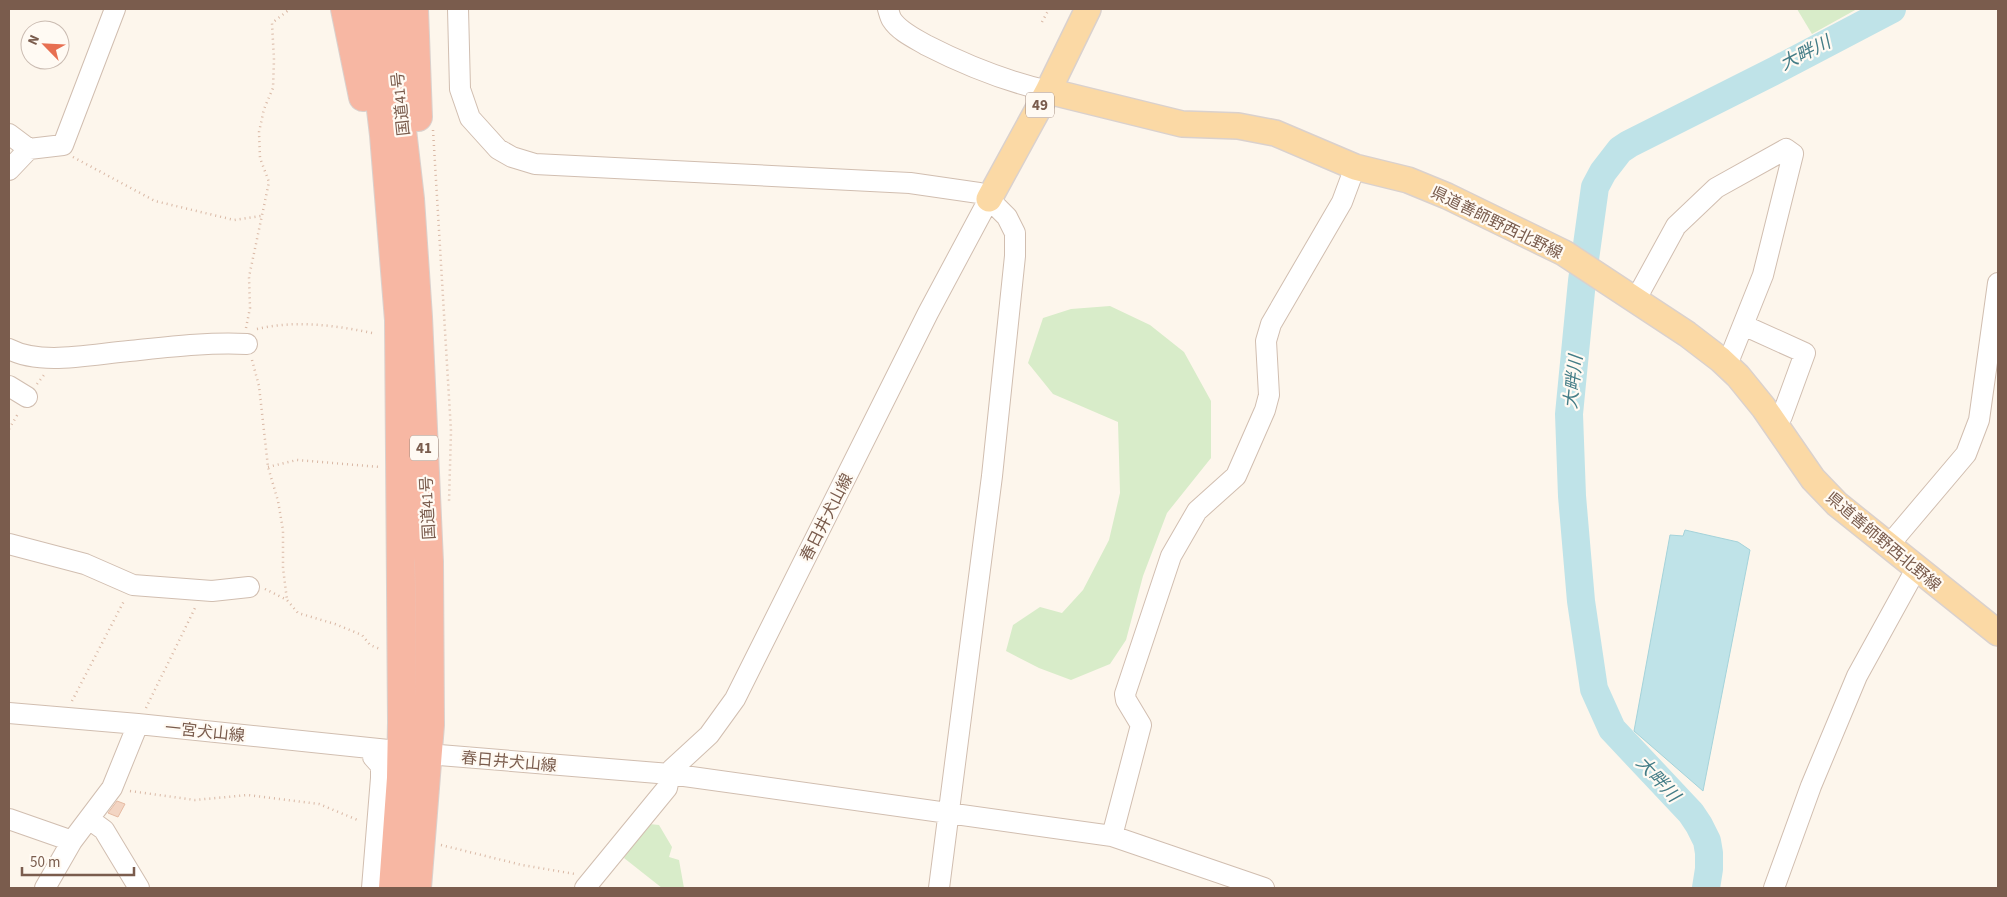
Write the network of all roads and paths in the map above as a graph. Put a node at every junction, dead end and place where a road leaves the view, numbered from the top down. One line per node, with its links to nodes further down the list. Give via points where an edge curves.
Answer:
1 (115, 9): 14 (street, via 63,145)
2 (290, 9): 19 (path, via 272,23 273,88 259,132 260,158 269,182)
3 (345, 9): 22 (highway, via 370,135 389,284)
4 (369, 9): 22 (highway, 国道41号 / 41, via 384,135)
5 (388, 9): 35 (highway, 国道41号 / 41, via 411,209)
6 (414, 9): 35 (highway, via 433,334 437,481)
7 (458, 9): 18 (street, via 460,89 470,118 498,150 512,157 535,164 910,183 979,193)
8 (888, 9): 12 (street, 県道善師野西北野線, via 892,20 909,35 951,58 997,77)
9 (1049, 9): 11 (path)
10 (1088, 9): 12 (main road, 春日井犬山線 / 49)
11 (1042, 22)
12 (1048, 91): 16 (main road, 県道善師野西北野線, via 1182,124 1238,126 1275,133); 18 (main road, 春日井犬山線 / 49)
13 (9, 134): 14 (street)
14 (29, 149): 17 (street)
15 (71, 156): 19 (path, via 155,201 234,220)
16 (1355, 167): 21 (main road, 県道善師野西北野線, via 1408,180 1447,196 1564,254); 54 (street, via 1342,202 1271,324 1266,341 1269,395 1236,476 1197,511 1171,556 1161,582 1125,694 1141,725)
17 (9, 170)
18 (989, 199): 48 (street, 春日井犬山線 / 49, via 928,313 735,699 708,735); 50 (street, via 1007,217 1017,241 992,476)
19 (261, 216): 24 (path, via 249,277 250,308 245,332 278,324 341,326)
20 (1998, 283): 34 (street, via 1978,420 1966,454)
21 (1636, 299): 23 (street, via 1676,226 1716,188 1786,149 1793,154 1763,275); 27 (main road, 県道善師野西北野線)
22 (399, 320): 47 (highway, 国道41号 / 41)
23 (1743, 325): 27 (street); 30 (street, via 1805,353 1782,416)
24 (372, 333)
25 (247, 344): 26 (street, via 196,344 57,358 21,355); 31 (path, via 259,386)
26 (9, 349)
27 (1727, 365): 30 (main road, 県道善師野西北野線)
28 (9, 386): 29 (street)
29 (27, 397)
30 (1775, 425): 34 (main road, 県道善師野西北野線, via 1813,479 1837,504)
31 (268, 467): 32 (path, via 297,460); 40 (path, via 283,530)
32 (381, 467)
33 (9, 544): 37 (street, via 85,564)
34 (1890, 545): 36 (main road, 県道善師野西北野線)
35 (429, 562): 47 (highway, 国道41号 / 41, via 430,724)
36 (1916, 569): 41 (main road, 県道善師野西北野線); 65 (street, via 1857,676 1811,786)
37 (132, 585): 39 (street); 44 (path)
38 (249, 587): 39 (street); 40 (path, via 269,590)
39 (204, 591): 45 (path)
40 (287, 600): 42 (path, via 298,612 362,636 370,645)
41 (1998, 633)
42 (385, 651)
43 (9, 713): 44 (street, 一宮犬山線)
44 (63, 717): 45 (street, 一宮犬山線)
45 (138, 724): 46 (street, 一宮犬山線); 49 (street)
46 (373, 749): 47 (street, 一宮犬山線); 53 (street, via 374,757 381,766)
47 (414, 753): 48 (street, 春日井犬山線); 61 (highway, 国道41号 / 41); 62 (highway, 国道41号 / 41)
48 (670, 774): 50 (street); 57 (street, via 667,788)
49 (112, 788): 52 (street); 53 (path, via 195,800 248,795 319,804)
50 (948, 813): 54 (street); 63 (street)
51 (9, 819): 55 (street)
52 (89, 819): 55 (street); 59 (street, via 104,830)
53 (376, 828): 60 (street)
54 (1112, 836): 64 (street)
55 (72, 841): 58 (street)
56 (437, 844): 57 (path)
57 (589, 882)
58 (45, 888)
59 (139, 888)
60 (372, 888)
61 (393, 888)
62 (417, 888)
63 (938, 888)
64 (1263, 888)
65 (1774, 888)

